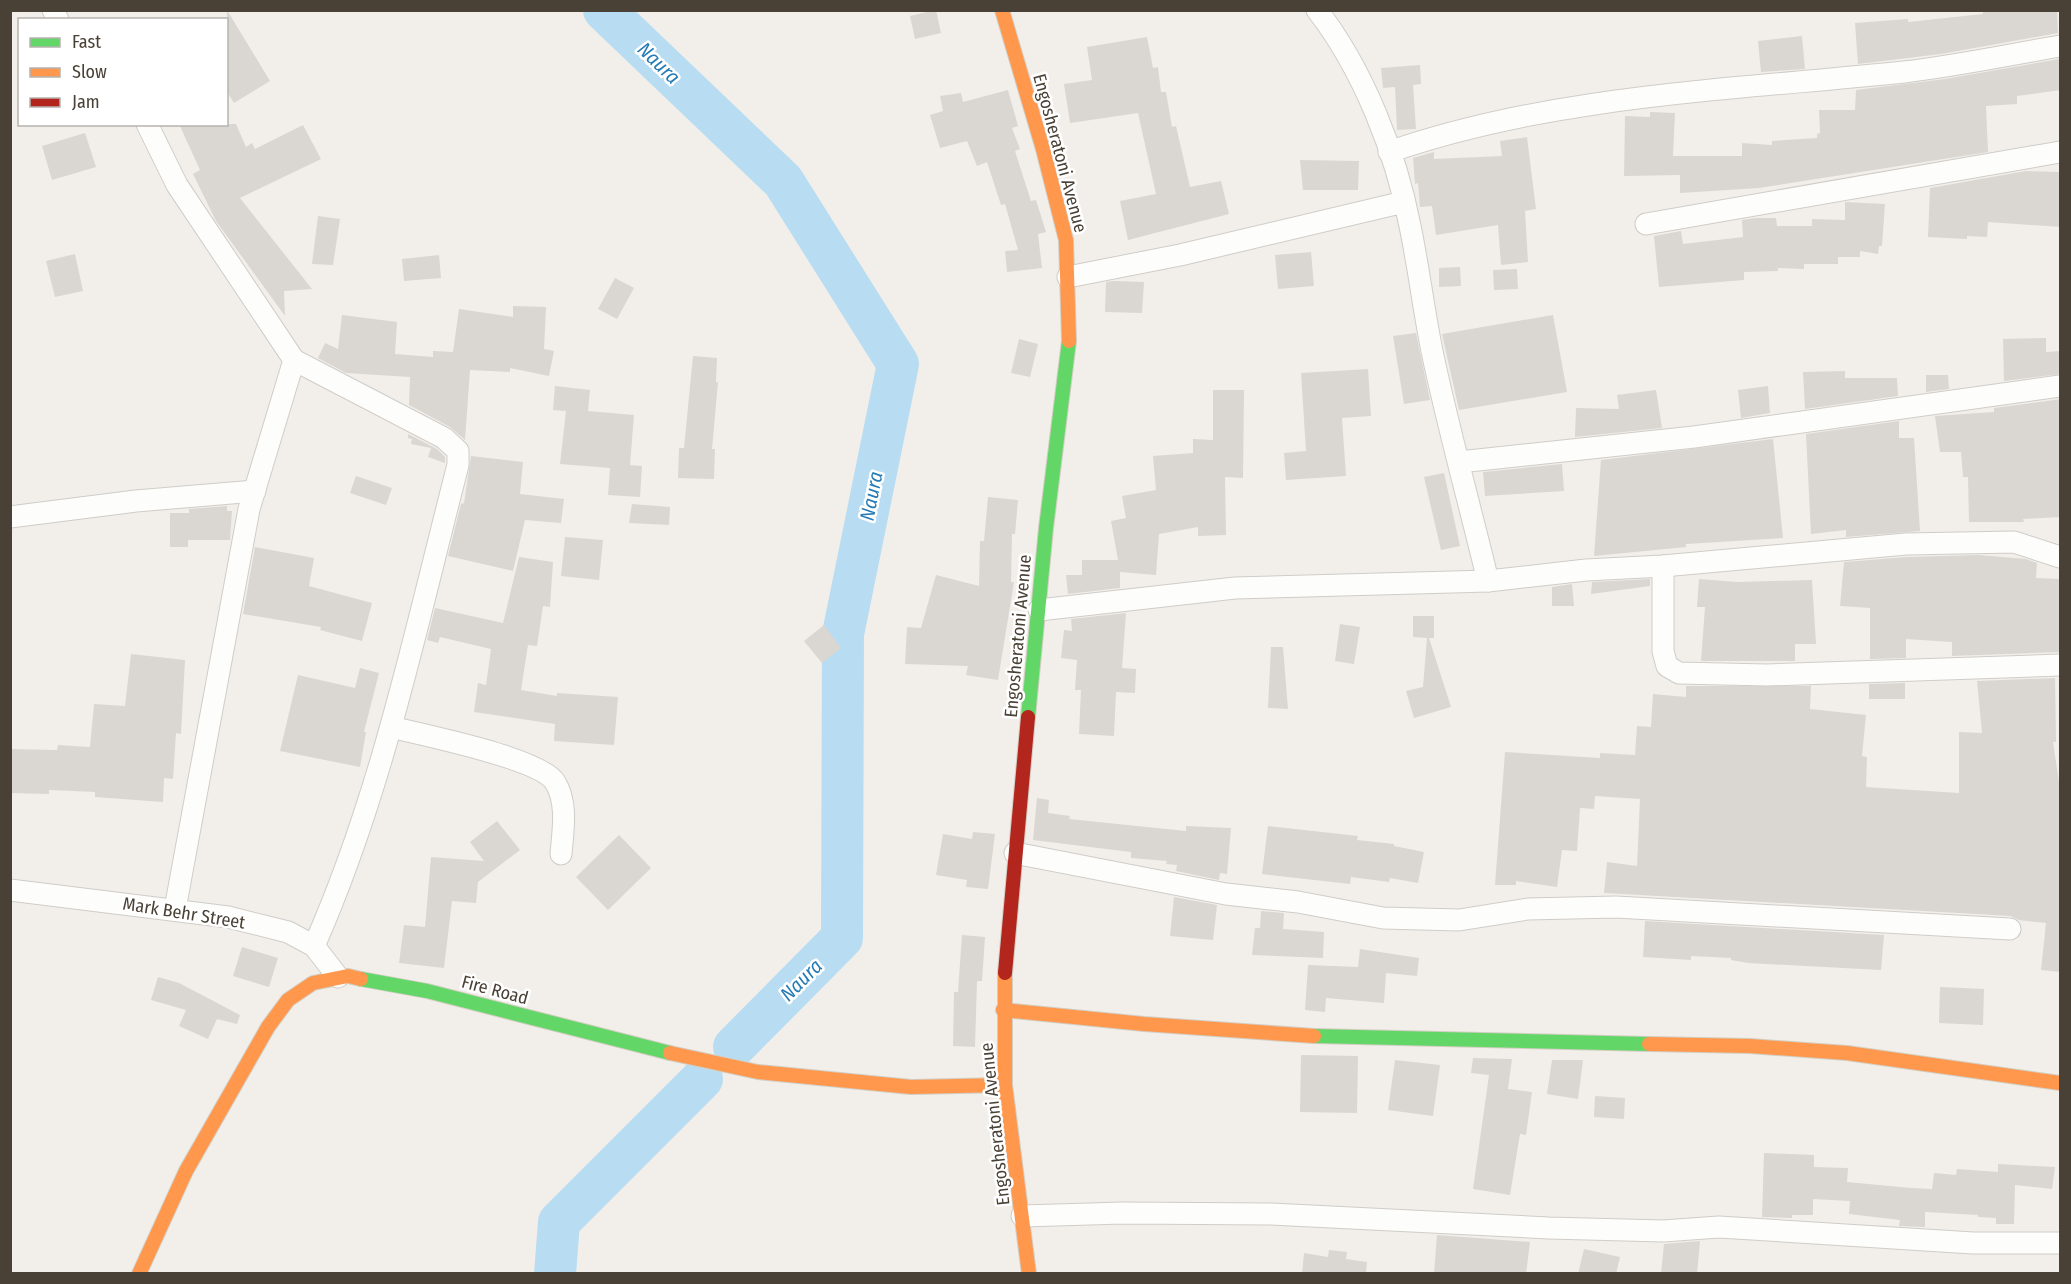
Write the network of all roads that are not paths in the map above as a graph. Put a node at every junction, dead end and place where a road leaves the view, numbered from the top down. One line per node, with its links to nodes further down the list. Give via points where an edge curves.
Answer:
1 (1002, 10): 9 (street, Engosheratoni Avenue, via 1066,240)
2 (1317, 10): 5 (street, via 1338,37 1364,87)
3 (2061, 46): 5 (street, via 1907,71 1679,93 1486,122)
4 (148, 126): 10 (street, via 177,185)
5 (1389, 152): 7 (street)
6 (2061, 152): 8 (street)
7 (1404, 202): 9 (street); 12 (street, via 1433,355)
8 (1646, 224)
9 (1068, 277): 18 (street, Engosheratoni Avenue, via 1068,371)
10 (294, 360): 13 (street); 20 (street, via 444,438 458,451 458,465)
11 (2061, 386): 12 (street, via 1694,436)
12 (1459, 462): 17 (street)
13 (255, 491): 14 (street); 24 (street)
14 (10, 517)
15 (2061, 557): 16 (street, via 2014,542 1985,541 1906,544)
16 (1663, 566): 17 (street); 19 (street, via 1663,651 1667,666 1679,673 1767,675)
17 (1488, 581): 18 (street, via 1235,588)
18 (1039, 610): 21 (street, Engosheratoni Avenue)
19 (2061, 665)
20 (391, 727): 22 (street, via 495,753 542,771 554,780 562,799); 26 (street, via 338,890)
21 (1015, 853): 25 (street, via 1226,894 1383,918 1459,920 1560,907); 28 (street, Engosheratoni Avenue)
22 (561, 854)
23 (10, 890): 24 (street, Mark Behr Street)
24 (175, 909): 26 (street, Mark Behr Street, via 288,932)
25 (2010, 929)
26 (314, 946): 27 (street, Mark Behr Street)
27 (338, 977): 30 (street, Fire Road, via 427,991 758,1072 910,1087); 33 (street, Fire Road, via 301,990 288,1000 268,1028 186,1171)
28 (1003, 1010): 29 (street, via 1358,1039 1750,1046 1847,1053); 30 (street, Engosheratoni Avenue)
29 (2061, 1083)
30 (1005, 1085): 31 (street, Engosheratoni Avenue)
31 (1022, 1216): 32 (street, via 1271,1215 1514,1227 1663,1231 1740,1228 1962,1242); 34 (street, Engosheratoni Avenue)
32 (2061, 1242)
33 (140, 1274)
34 (1029, 1274)

